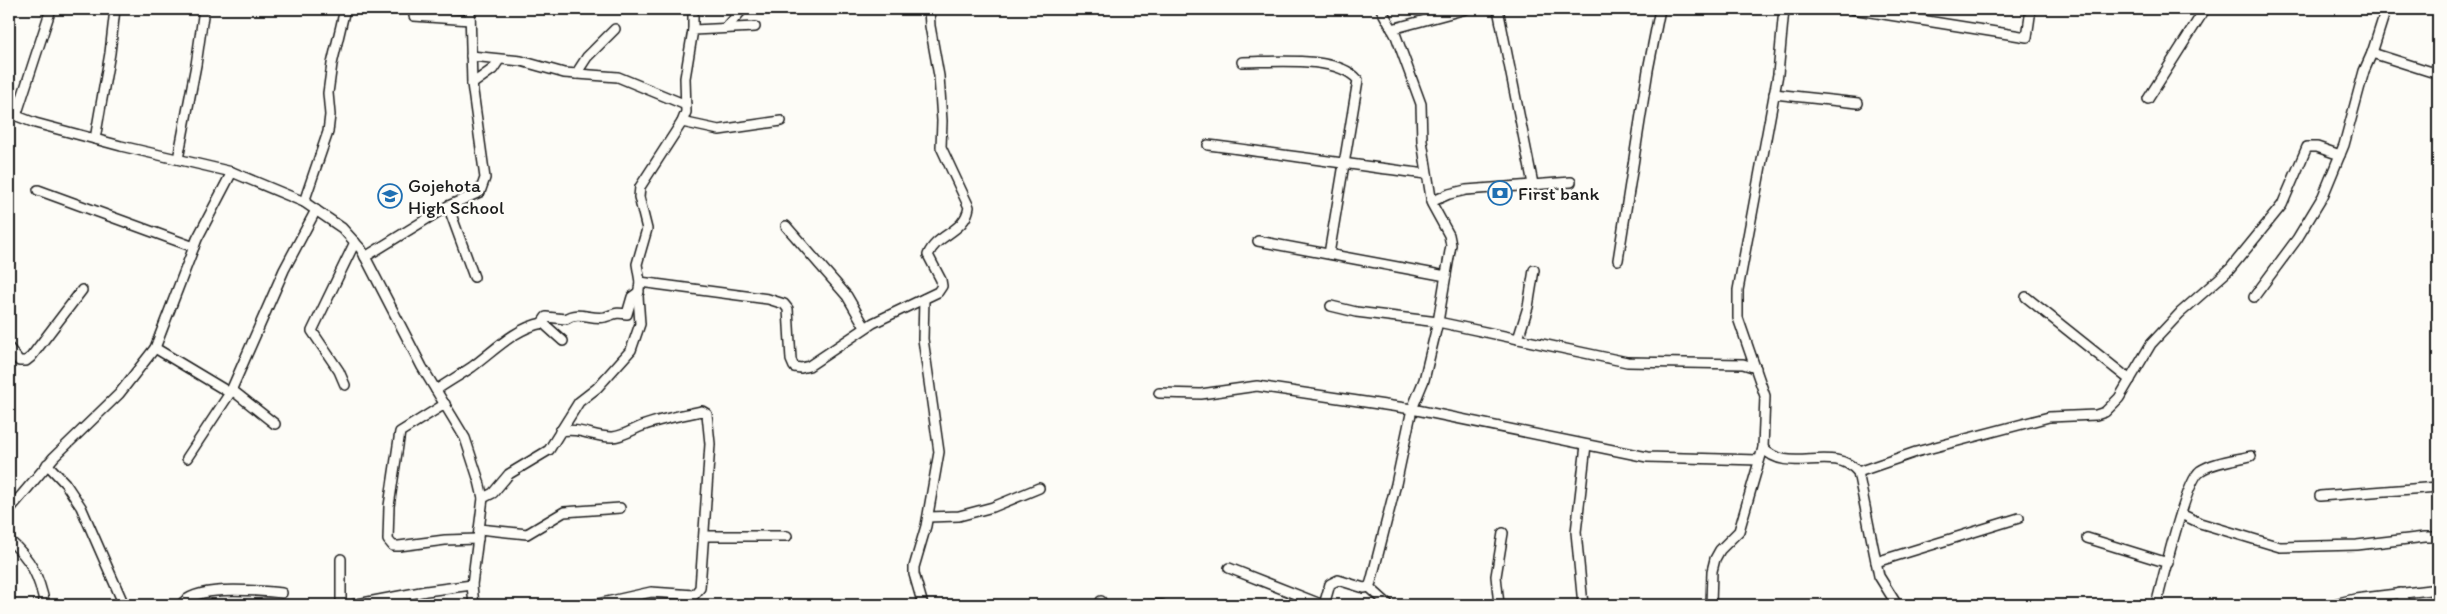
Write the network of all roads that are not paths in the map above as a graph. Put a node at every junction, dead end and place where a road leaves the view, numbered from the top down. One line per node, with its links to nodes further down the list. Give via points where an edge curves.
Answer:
1 (51, 9): 37 (street)
2 (115, 9): 40 (street)
3 (204, 9): 43 (street)
4 (345, 9): 50 (street, via 332,64 328,132)
5 (470, 9): 20 (street)
6 (693, 9): 25 (street)
7 (743, 9): 22 (street)
8 (929, 9): 69 (street, via 939,76 941,147 969,207 963,224 931,248 928,255 942,286 938,292)
9 (1381, 9): 24 (street)
10 (1466, 9): 24 (street)
11 (1498, 9): 48 (street)
12 (1660, 9): 60 (street)
13 (1784, 9): 33 (street)
14 (1852, 9): 18 (street)
15 (2031, 9): 18 (street, via 2027,37)
16 (2205, 9): 34 (street)
17 (2386, 9): 26 (street)
18 (1868, 10)
19 (414, 16): 20 (street)
20 (470, 20): 27 (street)
21 (755, 27): 22 (street)
22 (726, 28): 25 (street)
23 (615, 29): 30 (street, via 587,57)
24 (1392, 29): 46 (street, via 1421,104)
25 (693, 30): 36 (street, via 685,78)
26 (2372, 54): 31 (street); 42 (street, via 2364,70)
27 (471, 56): 28 (street); 32 (street)
28 (499, 60): 30 (street, via 521,61 564,74); 32 (street, via 493,69)
29 (1242, 62): 44 (street, via 1314,62 1355,76 1358,80)
30 (576, 74): 36 (street, via 618,77)
31 (2438, 74)
32 (472, 84): 52 (street, via 485,178 480,192)
33 (1774, 94): 35 (street); 78 (street, via 1738,290 1738,318)
34 (2148, 99)
35 (1858, 103)
36 (686, 105): 39 (street)
37 (12, 115): 40 (street)
38 (781, 121): 39 (street, via 718,130)
39 (682, 122): 64 (street, via 640,187 639,197 647,229 637,264)
40 (95, 139): 43 (street)
41 (1208, 145): 44 (street)
42 (2340, 155): 68 (street, via 2319,204); 79 (street, via 2307,147 2282,205 2230,269 2180,313 2151,344)
43 (178, 160): 45 (street)
44 (1345, 164): 46 (street); 58 (street)
45 (232, 172): 50 (street); 57 (street)
46 (1426, 174): 51 (street)
47 (1571, 182): 48 (street)
48 (1533, 184): 51 (street, via 1466,190)
49 (38, 190): 57 (street)
50 (304, 202): 53 (street)
51 (1431, 202): 62 (street, via 1449,235 1451,245)
52 (448, 206): 59 (street); 63 (street)
53 (316, 210): 56 (street, via 342,228); 82 (street, via 284,270)
54 (786, 226): 73 (street, via 847,296)
55 (1258, 241): 58 (street)
56 (355, 242): 59 (street); 80 (street, via 312,331 340,371)
57 (194, 247): 77 (street)
58 (1329, 254): 62 (street)
59 (365, 257): 81 (street)
60 (1618, 260)
61 (1534, 270): 74 (street, via 1528,307)
62 (1446, 276): 71 (street)
63 (474, 277)
64 (640, 282): 66 (street); 73 (street, via 768,299 784,304 788,309 794,367 809,366)
65 (82, 290): 76 (street, via 26,361 19,361)
66 (639, 292): 72 (street, via 632,297 628,314 613,312 604,317 573,314 566,319 546,317); 87 (street, via 640,324 630,350 597,388 579,402)
67 (2026, 297): 79 (street)
68 (2254, 298)
69 (924, 299): 73 (street); 102 (street, via 923,339 939,452)
70 (1331, 306): 71 (street)
71 (1438, 322): 74 (street); 85 (street, via 1424,380)
72 (542, 323): 75 (street); 81 (street, via 516,334)
73 (865, 328)
74 (1518, 339): 78 (street, via 1626,362 1743,364)
75 (563, 341)
76 (9, 348)
77 (155, 348): 82 (street); 93 (street, via 119,394)
78 (1756, 368): 89 (street, via 1765,396)
79 (2130, 380): 94 (street, via 2105,412 2048,417 1916,452)
80 (345, 385)
81 (436, 390): 84 (street)
82 (231, 392): 86 (street); 91 (street)
83 (1159, 393): 85 (street, via 1208,394 1257,386)
84 (445, 404): 98 (street, via 465,438); 110 (street, via 400,432 389,506 388,540 393,546 399,546)
85 (1412, 409): 88 (street); 117 (street, via 1390,512)
86 (275, 424)
87 (560, 431): 98 (street, via 549,450 509,474 493,493); 106 (street, via 570,429 621,436 644,426 702,411 707,414 710,427)
88 (1586, 445): 92 (street, via 1661,458); 134 (street, via 1576,532)
89 (1763, 448): 92 (street); 94 (street, via 1778,458 1842,460 1852,464)
90 (2251, 456): 101 (street, via 2200,471 2194,477)
91 (187, 458)
92 (1760, 460): 135 (street, via 1739,531 1715,559)
93 (47, 464): 100 (street); 123 (street, via 65,483 80,507)
94 (1858, 472): 113 (street)
95 (2438, 487): 97 (street)
96 (1039, 488): 102 (street, via 993,507 959,516)
97 (2320, 496)
98 (483, 498): 104 (street)
99 (620, 508): 104 (street, via 564,512 527,534)
100 (9, 510)
101 (2181, 514): 108 (street, via 2200,523 2280,547); 114 (street)
102 (928, 517): 129 (street, via 914,568)
103 (2019, 518): 113 (street)
104 (479, 529): 110 (street)
105 (1503, 533): 133 (street, via 1496,576)
106 (704, 536): 107 (street); 128 (street, via 700,588 694,595 651,592)
107 (787, 536)
108 (2438, 537)
109 (2087, 538): 114 (street)
110 (478, 539): 116 (street)
111 (9, 540): 122 (street, via 25,554 37,575)
112 (341, 559): 125 (street)
113 (1876, 562): 136 (street, via 1879,576)
114 (2168, 563): 137 (street)
115 (1229, 568): 131 (street)
116 (472, 586): 126 (street); 127 (street)
117 (1369, 587): 131 (street, via 1338,580 1330,584); 132 (street)
118 (2438, 589): 120 (street)
119 (282, 593): 124 (street, via 250,590 192,595)
120 (2400, 593): 138 (street); 139 (street)
121 (1150, 604): 130 (street)
122 (45, 605)
123 (124, 605)
124 (181, 605)
125 (341, 605)
126 (352, 605)
127 (474, 605)
128 (593, 605)
129 (924, 605)
130 (1162, 605)
131 (1324, 605)
132 (1389, 605)
133 (1499, 605)
134 (1583, 605)
135 (1711, 605)
136 (1897, 605)
137 (2156, 605)
138 (2330, 605)
139 (2407, 605)

